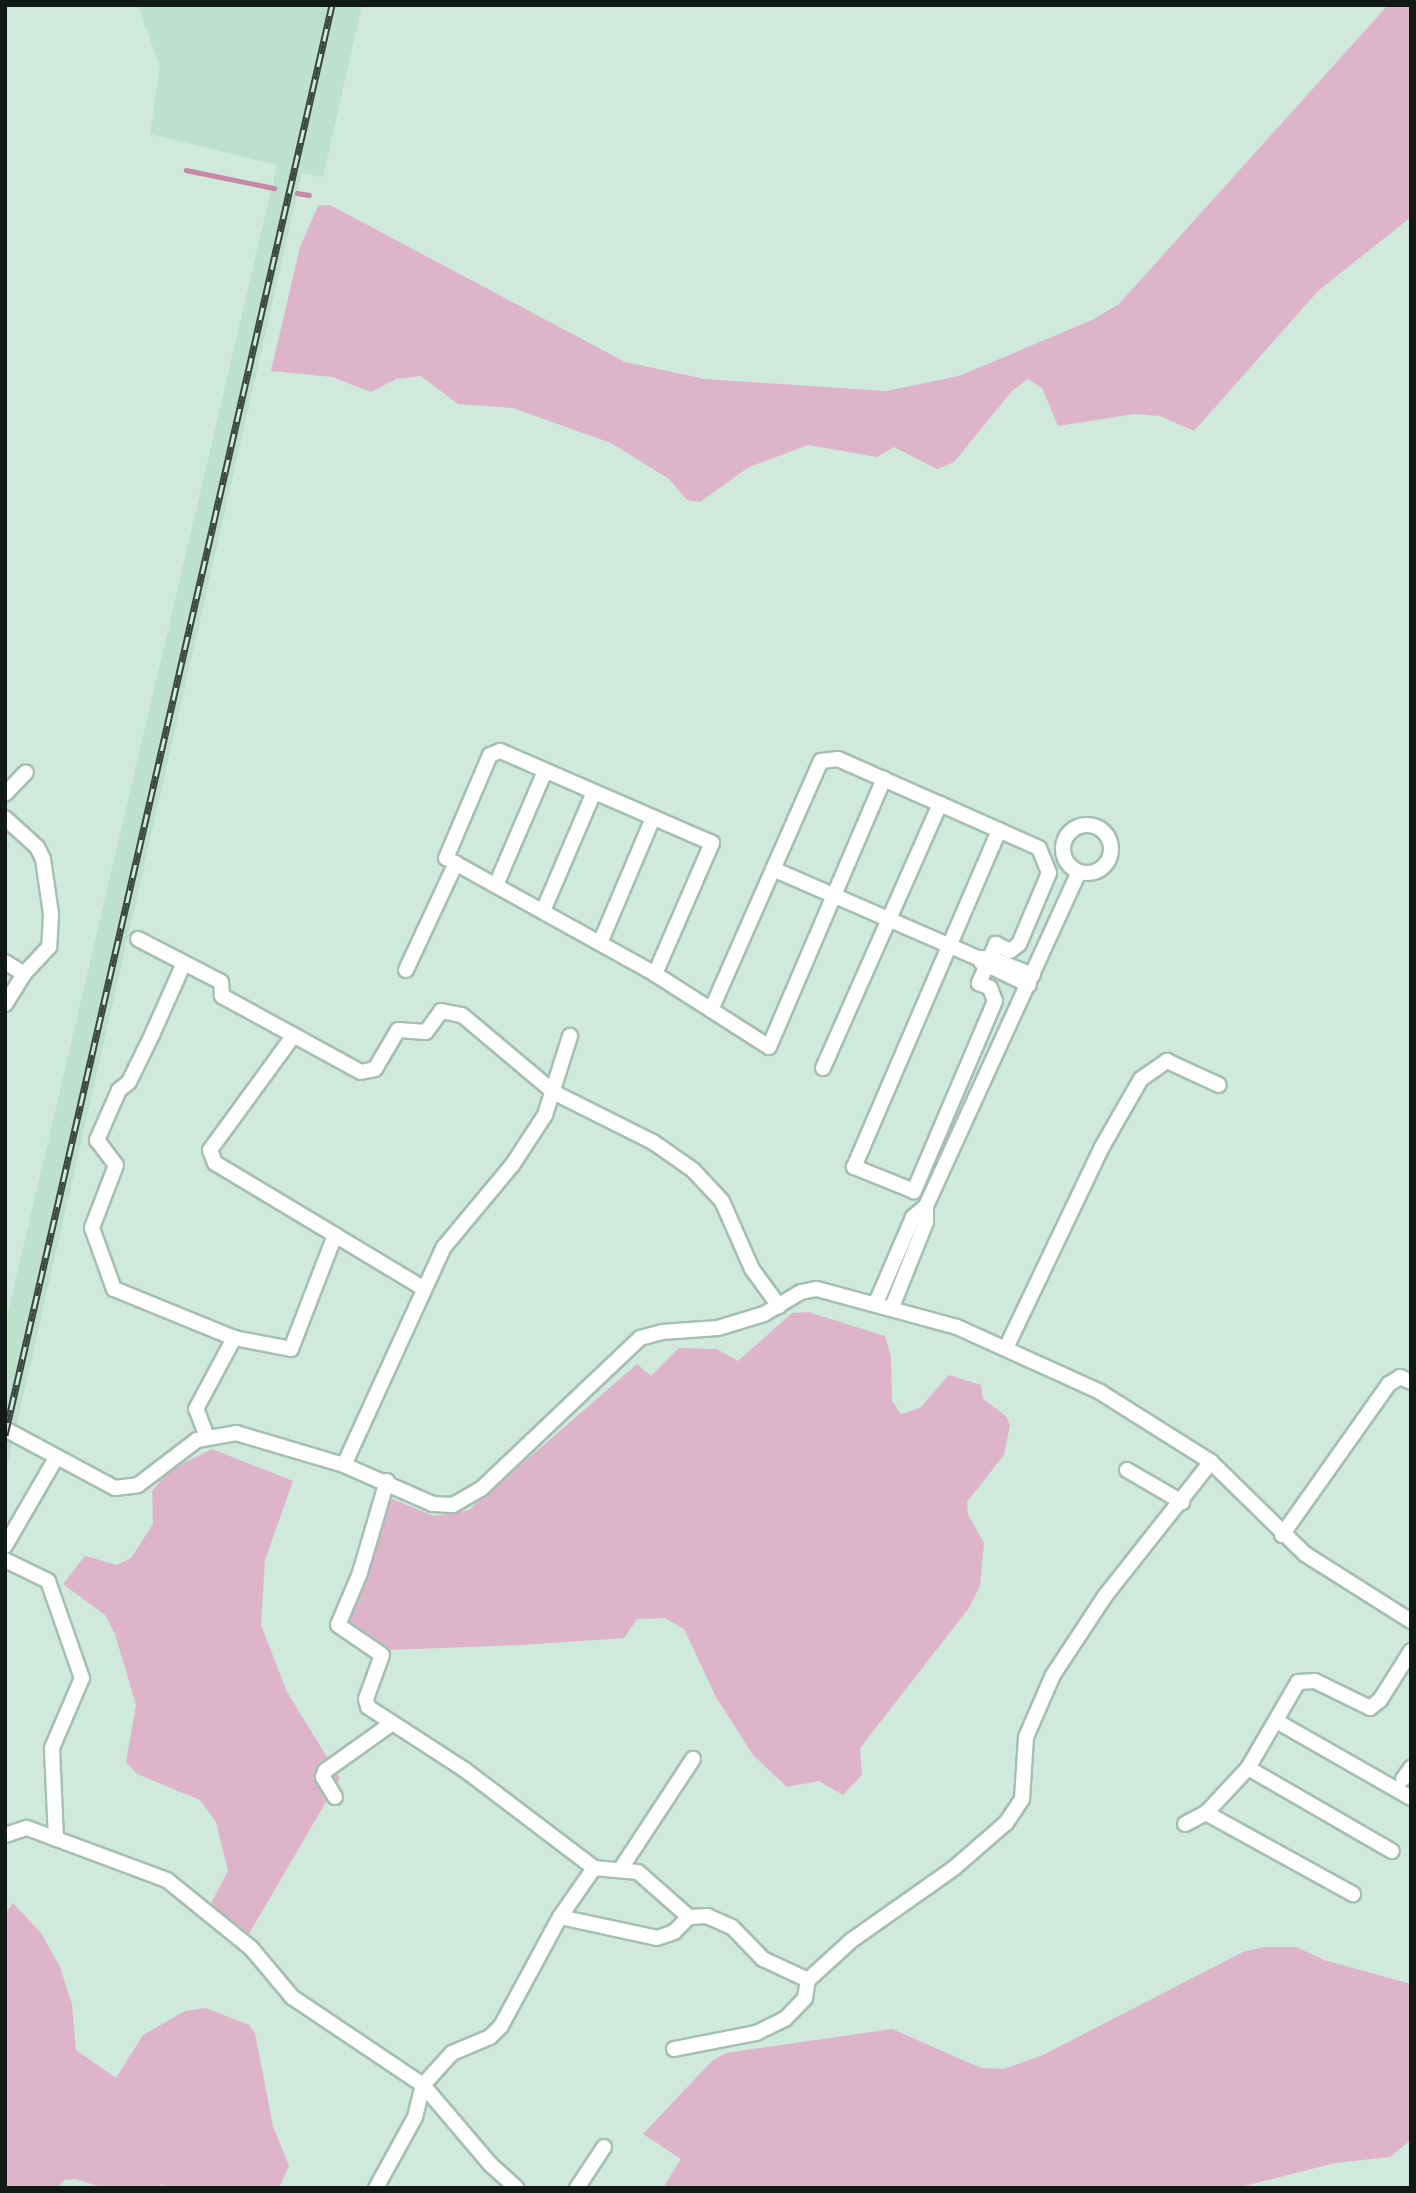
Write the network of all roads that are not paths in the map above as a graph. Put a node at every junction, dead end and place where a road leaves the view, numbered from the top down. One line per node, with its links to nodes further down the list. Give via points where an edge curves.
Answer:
1 (545, 771): 4 (street); 10 (street, via 500,751 490,755 446,858); 13 (street)
2 (26, 772): 5 (street)
3 (884, 779): 6 (street); 11 (street, via 838,759 821,761); 14 (street)
4 (594, 792): 8 (street); 15 (street)
5 (5, 794)
6 (940, 804): 9 (street); 16 (street)
7 (5, 818): 24 (street, via 37,847 43,859 51,914 49,947)
8 (653, 818): 18 (street); 25 (street, via 712,843)
9 (999, 830): 19 (street); 21 (street, via 1039,848 1049,873 1019,944 1010,951 996,944)
10 (456, 863): 13 (street); 23 (street)
11 (773, 869): 14 (street); 28 (street)
12 (1079, 872): 26 (street)
13 (496, 885): 15 (street)
14 (834, 896): 16 (street); 28 (street, via 769,1047)
15 (543, 911): 18 (street)
16 (889, 920): 19 (street); 31 (street)
17 (138, 939): 22 (street)
18 (600, 943): 25 (street)
19 (949, 946): 21 (street); 21 (street, via 854,1167 914,1191 995,1001 990,988 979,983)
20 (5, 962): 24 (street)
21 (984, 962): 26 (street)
22 (184, 963): 29 (street, via 221,982 222,996); 40 (street, via 97,1140 116,1165 92,1228 114,1289)
23 (406, 970)
24 (24, 974): 27 (street)
25 (655, 974): 28 (street)
26 (1031, 980): 34 (street)
27 (5, 1005)
28 (711, 1010)
29 (294, 1035): 33 (street, via 361,1072 375,1069 398,1031 426,1032 441,1011 462,1015); 35 (street, via 210,1150 215,1163)
30 (570, 1035): 33 (street)
31 (823, 1068)
32 (1219, 1085): 41 (street, via 1167,1061 1141,1079 1102,1147)
33 (555, 1093): 36 (street, via 513,1164 444,1247); 38 (street, via 653,1142 693,1170 722,1201 752,1269)
34 (926, 1206): 37 (street, via 913,1217); 39 (street, via 926,1222)
35 (335, 1235): 36 (street); 40 (street, via 291,1349)
36 (423, 1288): 47 (street)
37 (876, 1303): 38 (street, via 809,1289); 39 (street)
38 (779, 1306): 49 (street, via 718,1328 640,1338 481,1489 453,1505 433,1504)
39 (892, 1307): 41 (street)
40 (234, 1338): 44 (street, via 196,1409)
41 (1007, 1346): 46 (street, via 1100,1392)
42 (1409, 1379): 51 (street, via 1396,1378 1389,1384)
43 (5, 1429): 45 (street)
44 (206, 1437): 45 (street, via 184,1446 129,1488 115,1488); 47 (street, via 236,1433)
45 (56, 1458): 52 (street)
46 (1211, 1461): 50 (street); 51 (street)
47 (344, 1465): 49 (street)
48 (1127, 1470): 50 (street)
49 (387, 1481): 57 (street, via 360,1573 338,1625 382,1656 366,1699 368,1707)
50 (1182, 1502): 72 (street, via 1105,1596 1053,1675 1026,1737 1024,1793 1013,1814 970,1856 885,1914)
51 (1282, 1535): 54 (street, via 1345,1583)
52 (5, 1546)
53 (5, 1560): 65 (street, via 48,1581 82,1678 52,1748)
54 (1411, 1620)
55 (1411, 1651): 56 (street, via 1376,1706 1363,1707 1307,1679 1296,1686)
56 (1278, 1722): 59 (street); 61 (street)
57 (391, 1724): 60 (street, via 325,1771 323,1777); 67 (street, via 465,1770)
58 (693, 1759): 68 (street)
59 (1248, 1768): 62 (street); 66 (street)
60 (335, 1797)
61 (1411, 1798)
62 (1206, 1813): 63 (street); 69 (street)
63 (1185, 1824)
64 (5, 1835): 65 (street, via 27,1828)
65 (56, 1839): 74 (street, via 167,1880 251,1948 292,1997)
66 (1392, 1851)
67 (594, 1868): 68 (street); 70 (street)
68 (620, 1870): 71 (street, via 638,1872)
69 (1353, 1894)
70 (560, 1917): 71 (street, via 657,1938 674,1932); 74 (street, via 501,2026 490,2037 452,2053)
71 (690, 1917): 72 (street, via 707,1916 732,1927 763,1959)
72 (808, 1980): 73 (street, via 805,1998 785,2019 756,2033)
73 (674, 2049)
74 (423, 2085): 76 (street); 77 (street, via 415,2117)
75 (604, 2147): 78 (street)
76 (512, 2186)
77 (376, 2188)
78 (578, 2188)

